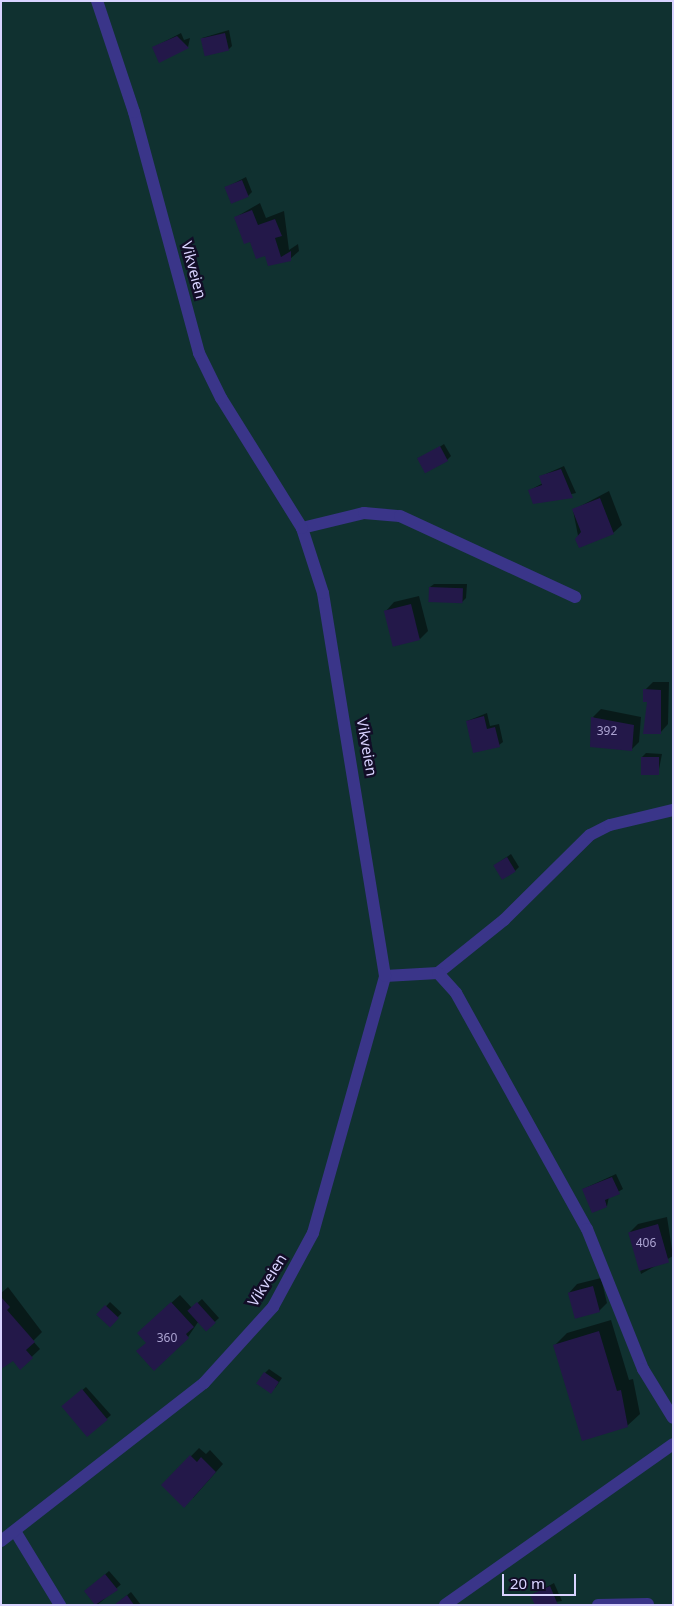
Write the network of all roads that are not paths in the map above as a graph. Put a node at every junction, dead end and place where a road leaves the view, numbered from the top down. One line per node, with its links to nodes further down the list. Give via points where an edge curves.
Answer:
1 (97, 1): 2 (lane, Vikveien, via 134,112 199,353 221,398)
2 (302, 528): 3 (lane, via 364,513 400,516); 6 (lane, Vikveien, via 323,593)
3 (575, 597)
4 (673, 810): 5 (lane, via 610,825 590,836 504,920)
5 (438, 973): 6 (lane); 7 (lane, via 456,992 587,1229 643,1368)
6 (385, 976): 9 (lane, Vikveien, via 313,1233 273,1307 204,1382)
7 (673, 1418)
8 (673, 1444): 13 (lane)
9 (16, 1531): 10 (lane, Vikveien); 12 (lane)
10 (1, 1541)
11 (648, 1604): 14 (lane)
12 (60, 1605)
13 (446, 1605)
14 (598, 1605)

